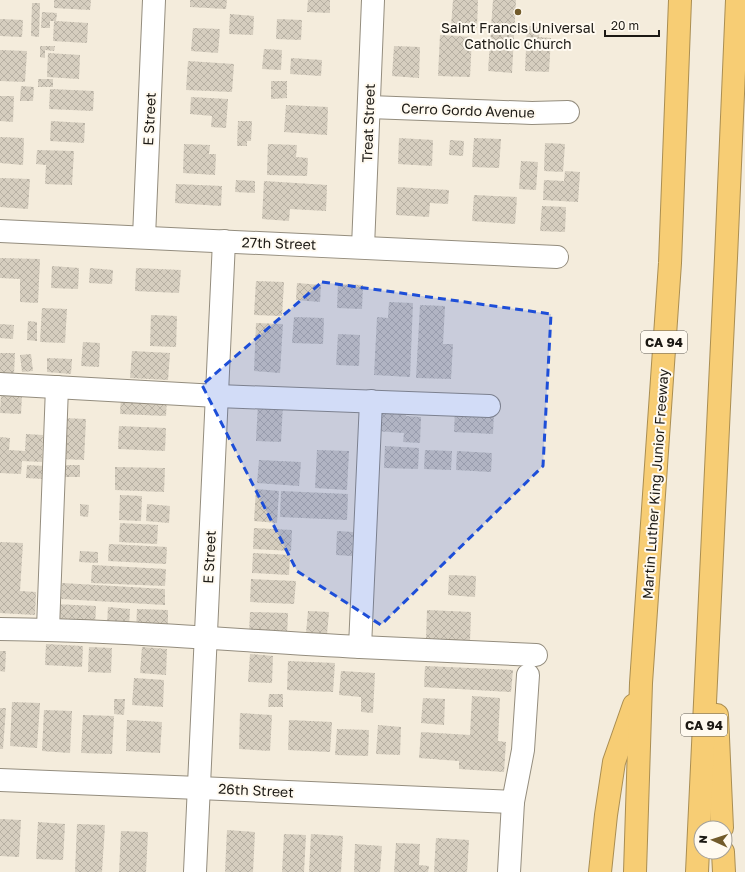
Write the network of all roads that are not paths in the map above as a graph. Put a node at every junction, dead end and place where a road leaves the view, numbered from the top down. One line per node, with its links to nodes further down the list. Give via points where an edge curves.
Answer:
1 (154, 0): 8 (street, E Street)
2 (373, 0): 5 (street, Treat Street)
3 (680, 0): 24 (highway, Martin Luther King Junior Freeway / CA 94, via 670,263)
4 (737, 0): 17 (highway, CA 94)
5 (369, 107): 6 (street, Cerro Gordo Avenue); 10 (street, Treat Street)
6 (568, 112)
7 (0, 231): 8 (street, 27th Street)
8 (144, 237): 9 (street, 27th Street)
9 (224, 241): 10 (street, 27th Street); 14 (street, E Street)
10 (363, 246): 11 (street, 27th Street)
11 (557, 257)
12 (0, 384): 13 (street)
13 (57, 387): 14 (street); 19 (street)
14 (217, 396): 15 (street); 20 (street, E Street)
15 (371, 401): 16 (street); 21 (street)
16 (489, 406)
17 (710, 578): 28 (highway); 34 (highway, CA 94)
18 (0, 629): 19 (street)
19 (48, 630): 20 (street)
20 (205, 637): 21 (street); 26 (street, E Street)
21 (360, 647): 22 (street)
22 (536, 655)
23 (528, 675): 27 (street, via 523,750)
24 (641, 683): 32 (highway, via 614,762); 33 (highway, Martin Luther King Junior Freeway / CA 94)
25 (0, 780): 26 (street, 26th Street)
26 (199, 788): 27 (street, 26th Street); 30 (street, E Street)
27 (513, 802): 31 (street)
28 (722, 820)
29 (723, 860): 35 (highway)
30 (195, 872)
31 (509, 872)
32 (600, 872)
33 (635, 872)
34 (697, 872)
35 (724, 872)

